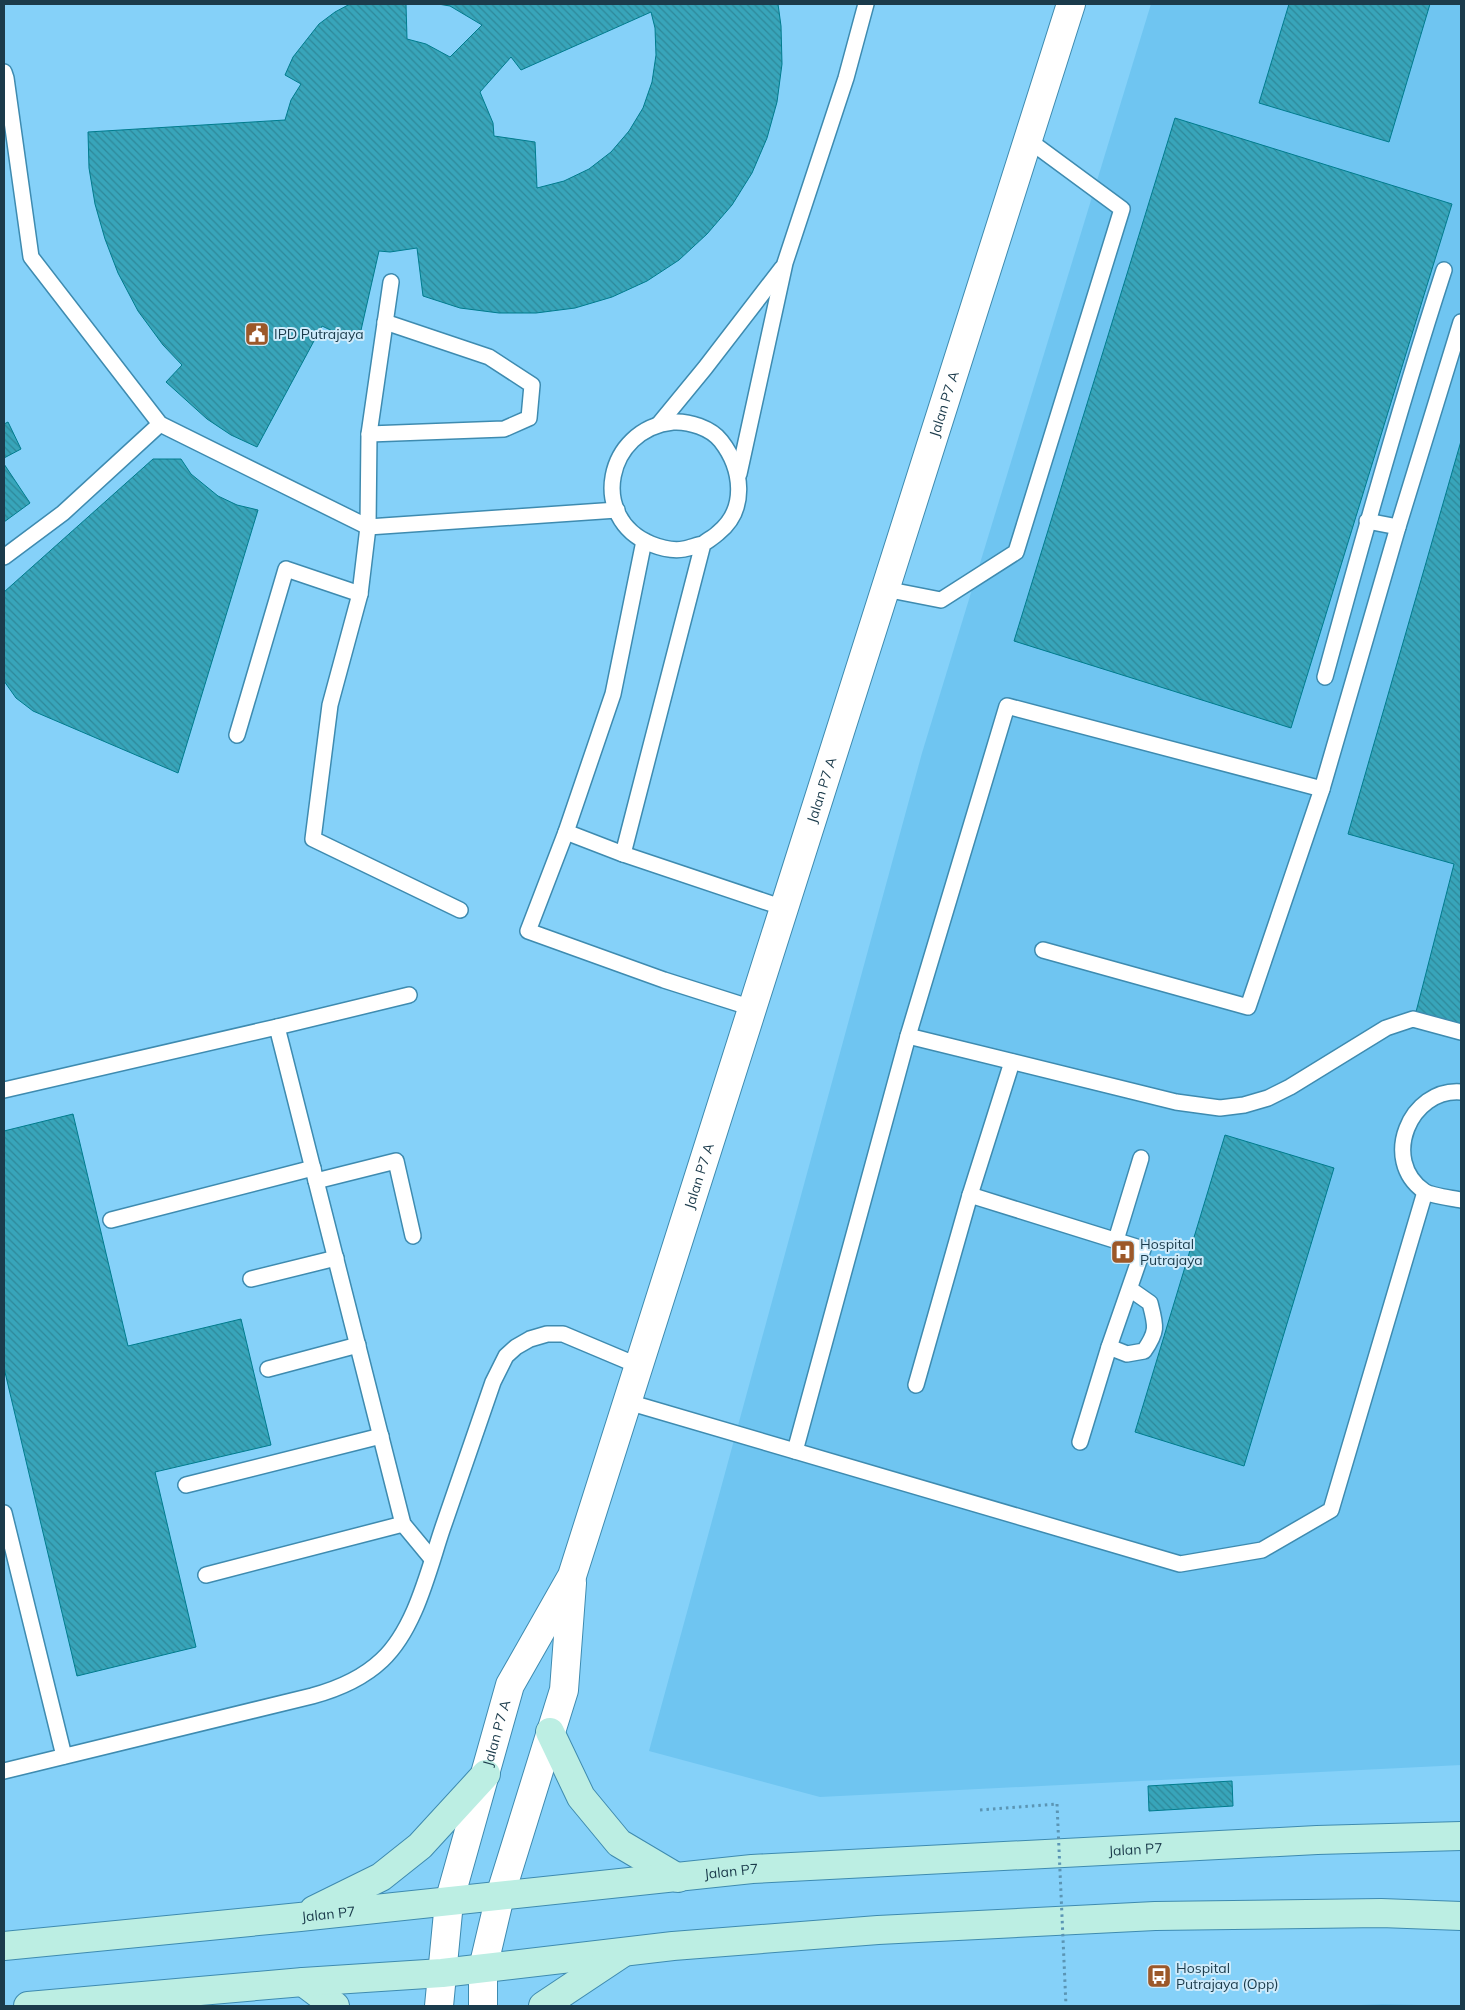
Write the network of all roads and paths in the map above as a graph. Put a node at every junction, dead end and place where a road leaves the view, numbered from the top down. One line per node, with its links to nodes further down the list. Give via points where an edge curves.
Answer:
1 (866, 4): 5 (lane, via 846,78)
2 (1071, 4): 4 (street, Jalan P7 A)
3 (4, 72): 10 (lane, via 31,257)
4 (1028, 139): 21 (street, Jalan P7 A); 21 (lane, via 1122,209 1016,552 941,600)
5 (785, 263): 11 (lane); 13 (lane)
6 (1444, 270): 15 (lane)
7 (391, 282): 8 (lane)
8 (385, 322): 12 (lane); 12 (lane, via 489,357 532,385 529,418 504,429)
9 (1461, 322): 17 (lane)
10 (160, 424): 16 (lane); 20 (lane, via 64,513)
11 (659, 424): 13 (lane, via 680,422 701,427 719,439 732,456); 14 (lane, via 639,433 624,449 615,468 612,490)
12 (369, 434): 16 (lane)
13 (739, 476): 19 (lane, via 739,497 732,516 720,532)
14 (617, 510): 16 (lane); 18 (lane, via 628,528)
15 (1367, 521): 17 (lane); 23 (lane)
16 (368, 527): 22 (lane)
17 (1398, 527): 25 (lane)
18 (644, 541): 19 (lane, via 663,548 683,549); 26 (lane, via 612,694)
19 (702, 544): 27 (lane)
20 (4, 557)
21 (885, 589): 28 (street, Jalan P7 A)
22 (360, 594): 24 (lane, via 286,569); 29 (lane, via 330,705 313,839)
23 (1325, 677)
24 (237, 735)
25 (1322, 789): 30 (lane, via 1248,1007); 35 (lane, via 1007,706)
26 (566, 832): 27 (lane); 32 (lane, via 528,931)
27 (623, 854): 28 (lane)
28 (784, 908): 32 (street, Jalan P7 A)
29 (460, 910)
30 (1043, 950)
31 (409, 995): 33 (lane)
32 (752, 1008): 52 (street, Jalan P7 A)
33 (277, 1027): 37 (lane); 40 (lane)
34 (1461, 1032): 36 (lane, via 1413,1019 1399,1023 1268,1098 1220,1108 1176,1102)
35 (908, 1036): 36 (lane); 58 (lane)
36 (1012, 1062): 42 (lane)
37 (4, 1090)
38 (1461, 1092): 41 (lane, via 1441,1094 1427,1101 1409,1122 1403,1152 1406,1167)
39 (1141, 1158): 46 (lane)
40 (315, 1174): 44 (lane); 45 (lane, via 396,1162); 47 (lane)
41 (1425, 1192): 43 (lane); 58 (lane, via 1331,1510 1262,1550 1180,1564)
42 (970, 1195): 46 (lane); 54 (lane)
43 (1461, 1200)
44 (111, 1220)
45 (414, 1236)
46 (1116, 1240): 49 (lane, via 1144,1249)
47 (336, 1258): 48 (lane); 50 (lane)
48 (251, 1279)
49 (1130, 1289): 51 (lane); 51 (lane, via 1150,1303 1156,1324 1153,1338 1144,1351 1127,1354)
50 (358, 1345): 53 (lane); 56 (lane)
51 (1109, 1348): 57 (lane)
52 (639, 1366): 55 (street, Jalan P7 A); 62 (lane, via 563,1334 530,1339 506,1356 493,1382)
53 (268, 1369)
54 (916, 1384)
55 (628, 1402): 58 (lane); 64 (street, Jalan P7 A)
56 (381, 1436): 59 (lane); 61 (lane)
57 (1080, 1442)
58 (795, 1451)
59 (186, 1485)
60 (4, 1513): 66 (lane)
61 (403, 1524): 62 (lane); 63 (lane)
62 (432, 1559): 66 (lane, via 414,1610 395,1645 382,1660 353,1681 312,1696)
63 (206, 1575)
64 (572, 1576): 65 (street, Jalan P7 A, via 564,1690); 68 (street, Jalan P7 A, via 510,1685)
65 (550, 1732): 71 (main road, via 581,1797 619,1844); 72 (street, Jalan P7 A)
66 (64, 1756): 67 (lane)
67 (4, 1771)
68 (486, 1774): 73 (street, Jalan P7 A); 75 (main road, via 420,1846 381,1876)
69 (980, 1810): 86 (path, bridge, via 1057,1804)
70 (1461, 1836): 71 (main road, Jalan P7, via 1317,1840 752,1869)
71 (678, 1878): 72 (main road, Jalan P7)
72 (500, 1896): 73 (main road, Jalan P7); 78 (street, Jalan P7 A)
73 (449, 1902): 75 (main road, Jalan P7); 79 (street, Jalan P7 A)
74 (1461, 1916): 77 (main road, via 1381,1913 1155,1916 878,1930)
75 (300, 1917): 76 (main road, Jalan P7)
76 (4, 1946)
77 (626, 1951): 78 (main road); 85 (main road)
78 (483, 1968): 79 (main road); 84 (street, Jalan P7 A)
79 (442, 1973): 80 (main road); 83 (street, Jalan P7 A)
80 (303, 1982): 81 (main road); 82 (main road)
81 (28, 2006)
82 (335, 2006)
83 (438, 2006)
84 (483, 2006)
85 (543, 2006)
86 (1066, 2006)

